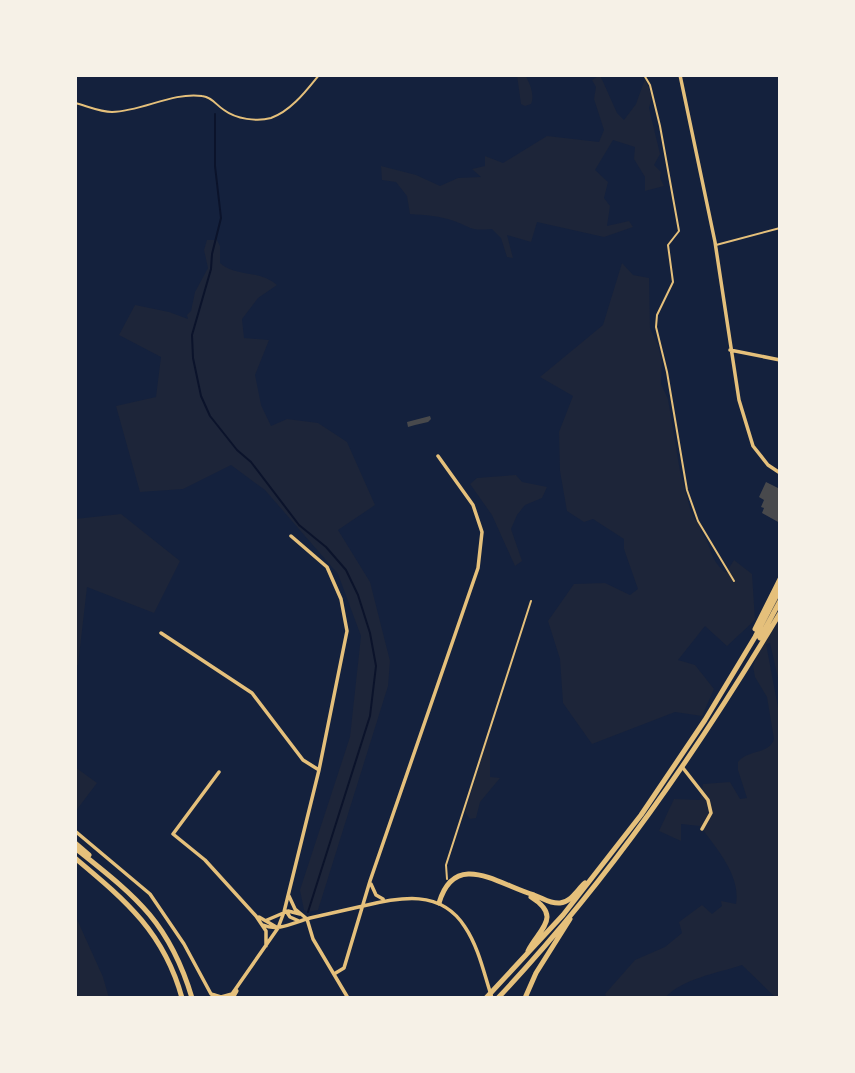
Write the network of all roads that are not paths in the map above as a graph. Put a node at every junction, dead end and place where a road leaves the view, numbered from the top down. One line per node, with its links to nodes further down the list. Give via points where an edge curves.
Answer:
1 (680, 75): 3 (street)
2 (780, 228): 3 (lane)
3 (715, 245): 4 (street)
4 (730, 350): 5 (street); 7 (street, via 754,446 768,465)
5 (780, 360)
6 (438, 456): 24 (street, via 473,505 482,531 478,568)
7 (780, 472)
8 (291, 536): 17 (street, via 327,567 341,599 346,631)
9 (780, 579): 14 (highway)
10 (780, 589): 14 (highway)
11 (780, 601): 15 (highway)
12 (780, 613): 15 (highway)
13 (161, 633): 17 (street, via 252,693 303,760)
14 (751, 642): 23 (highway, via 679,761)
15 (735, 684): 16 (highway)
16 (683, 768): 19 (street, via 708,800 710,813); 32 (highway)
17 (319, 770): 25 (street)
18 (219, 772): 33 (street, via 173,834 205,860)
19 (702, 829)
20 (75, 831): 42 (street, via 150,894)
21 (75, 845): 44 (highway, via 156,921 173,947)
22 (75, 858): 43 (highway, via 148,926 168,961)
23 (600, 868): 26 (highway, via 562,903); 39 (highway)
24 (370, 881): 27 (street, via 374,892); 29 (street)
25 (289, 893): 30 (street); 31 (street)
26 (529, 894): 28 (highway, via 476,873 464,874 449,881); 39 (highway, via 542,905 547,921)
27 (385, 900): 28 (street, via 420,898); 29 (street)
28 (439, 903): 48 (street, via 464,924)
29 (363, 906): 35 (street); 40 (street, via 344,968)
30 (285, 911): 31 (street); 34 (street); 35 (street); 37 (street)
31 (300, 914): 35 (street)
32 (571, 915): 49 (highway); 50 (highway)
33 (256, 916): 34 (street); 36 (street)
34 (267, 920): 37 (street)
35 (304, 920): 37 (street); 40 (street)
36 (263, 925): 37 (street); 38 (street)
37 (278, 928): 38 (street)
38 (265, 948): 41 (street)
39 (527, 954): 47 (highway)
40 (334, 974): 46 (street)
41 (236, 990): 42 (street, via 226,997); 45 (highway)
42 (214, 997)
43 (181, 998)
44 (192, 998)
45 (232, 998)
46 (348, 998)
47 (486, 998)
48 (492, 998)
49 (498, 998)
50 (525, 998)

